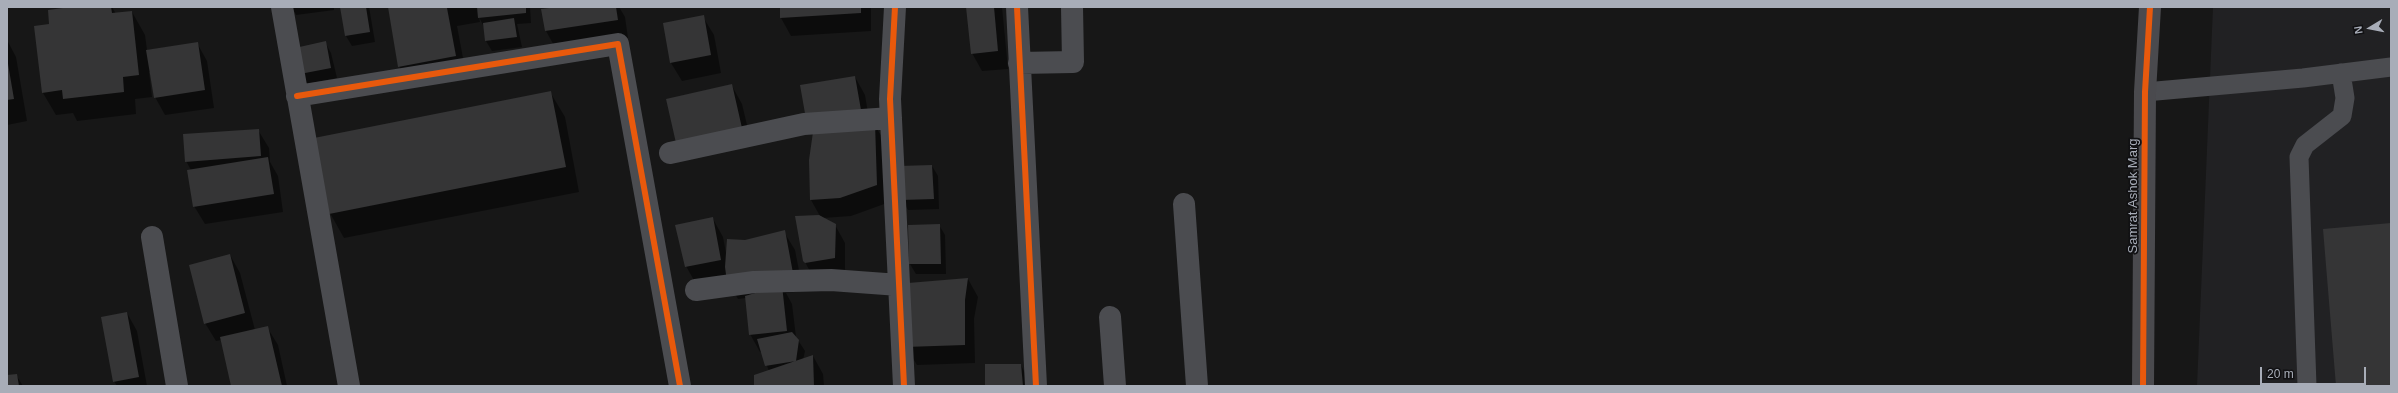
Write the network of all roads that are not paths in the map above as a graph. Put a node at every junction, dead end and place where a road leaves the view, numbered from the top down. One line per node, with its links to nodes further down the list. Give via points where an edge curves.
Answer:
1 (282, 7): 10 (street)
2 (895, 7): 11 (street)
3 (1016, 7): 6 (street)
4 (1072, 7): 6 (street, via 1073,62)
5 (2150, 7): 9 (street, Samrat Ashok Marg)
6 (1019, 63): 22 (street)
7 (2391, 67): 8 (lane)
8 (2341, 73): 9 (lane); 26 (lane, via 2345,98 2342,116 2305,145 2299,157)
9 (2145, 92): 25 (street, Samrat Ashok Marg)
10 (297, 96): 19 (street); 20 (street, via 618,44)
11 (891, 118): 12 (street, via 804,124); 15 (street)
12 (670, 153)
13 (1184, 204): 24 (street)
14 (152, 237): 18 (street)
15 (899, 285): 16 (street, via 831,280 754,282); 21 (street)
16 (696, 290)
17 (1110, 318): 23 (street)
18 (177, 386)
19 (349, 386)
20 (680, 386)
21 (904, 386)
22 (1036, 386)
23 (1115, 386)
24 (1197, 386)
25 (2142, 386)
26 (2307, 386)

